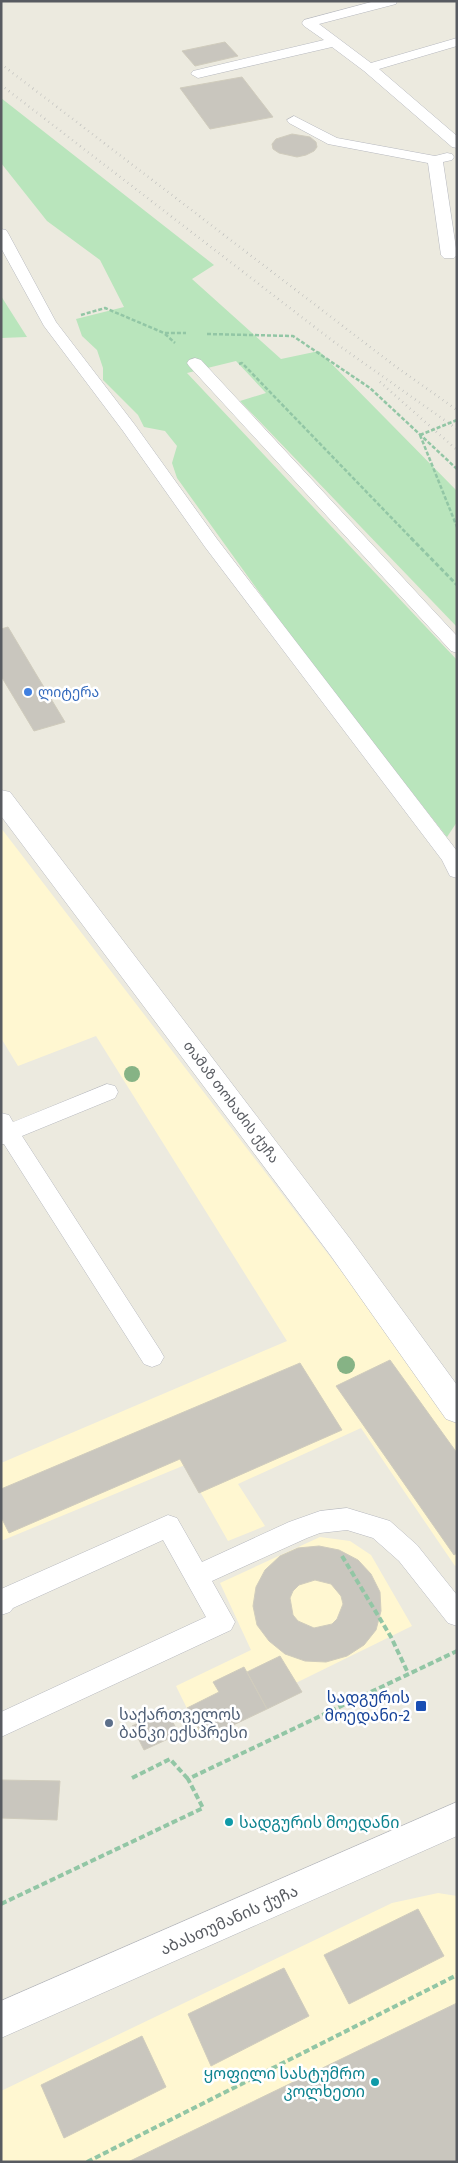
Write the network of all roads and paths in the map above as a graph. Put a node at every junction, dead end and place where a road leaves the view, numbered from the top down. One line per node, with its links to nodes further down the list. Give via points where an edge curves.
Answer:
1 (391, 1): 2 (lane, via 309,23)
2 (334, 42): 4 (lane); 5 (lane)
3 (457, 42): 4 (lane)
4 (369, 68): 7 (lane)
5 (198, 74)
6 (294, 120): 9 (lane, via 333,141)
7 (457, 144)
8 (457, 155): 9 (lane)
9 (435, 160): 11 (lane)
10 (1, 233): 12 (lane)
11 (449, 255)
12 (49, 323): 13 (path, via 105,308 164,333); 24 (lane, via 130,428 210,543)
13 (194, 334)
14 (204, 334): 18 (path, via 293,336 370,388)
15 (194, 363): 22 (lane)
16 (242, 363): 21 (path)
17 (457, 420): 18 (path)
18 (420, 435): 19 (path); 20 (path)
19 (457, 469)
20 (457, 527)
21 (457, 585)
22 (457, 647)
23 (1, 798): 28 (street, თამაზ თოხაძის ქუჩა, via 341,1248)
24 (455, 856)
25 (106, 1092): 26 (lane)
26 (4, 1130): 27 (lane)
27 (152, 1357)
28 (457, 1410)
29 (338, 1548): 34 (path)
30 (197, 1576): 31 (lane, via 168,1526); 32 (lane, via 298,1530 320,1522 347,1519 381,1529 408,1553); 35 (lane, via 222,1622)
31 (1, 1604)
32 (457, 1615)
33 (457, 1651): 34 (path)
34 (408, 1673): 37 (path)
35 (1, 1724)
36 (132, 1778): 37 (path, via 170,1759)
37 (188, 1779): 39 (path, via 203,1808)
38 (457, 1820): 41 (street, აბასთუმანის ქუჩა)
39 (1, 1904)
40 (457, 1975): 42 (path)
41 (1, 2020)
42 (87, 2162)

